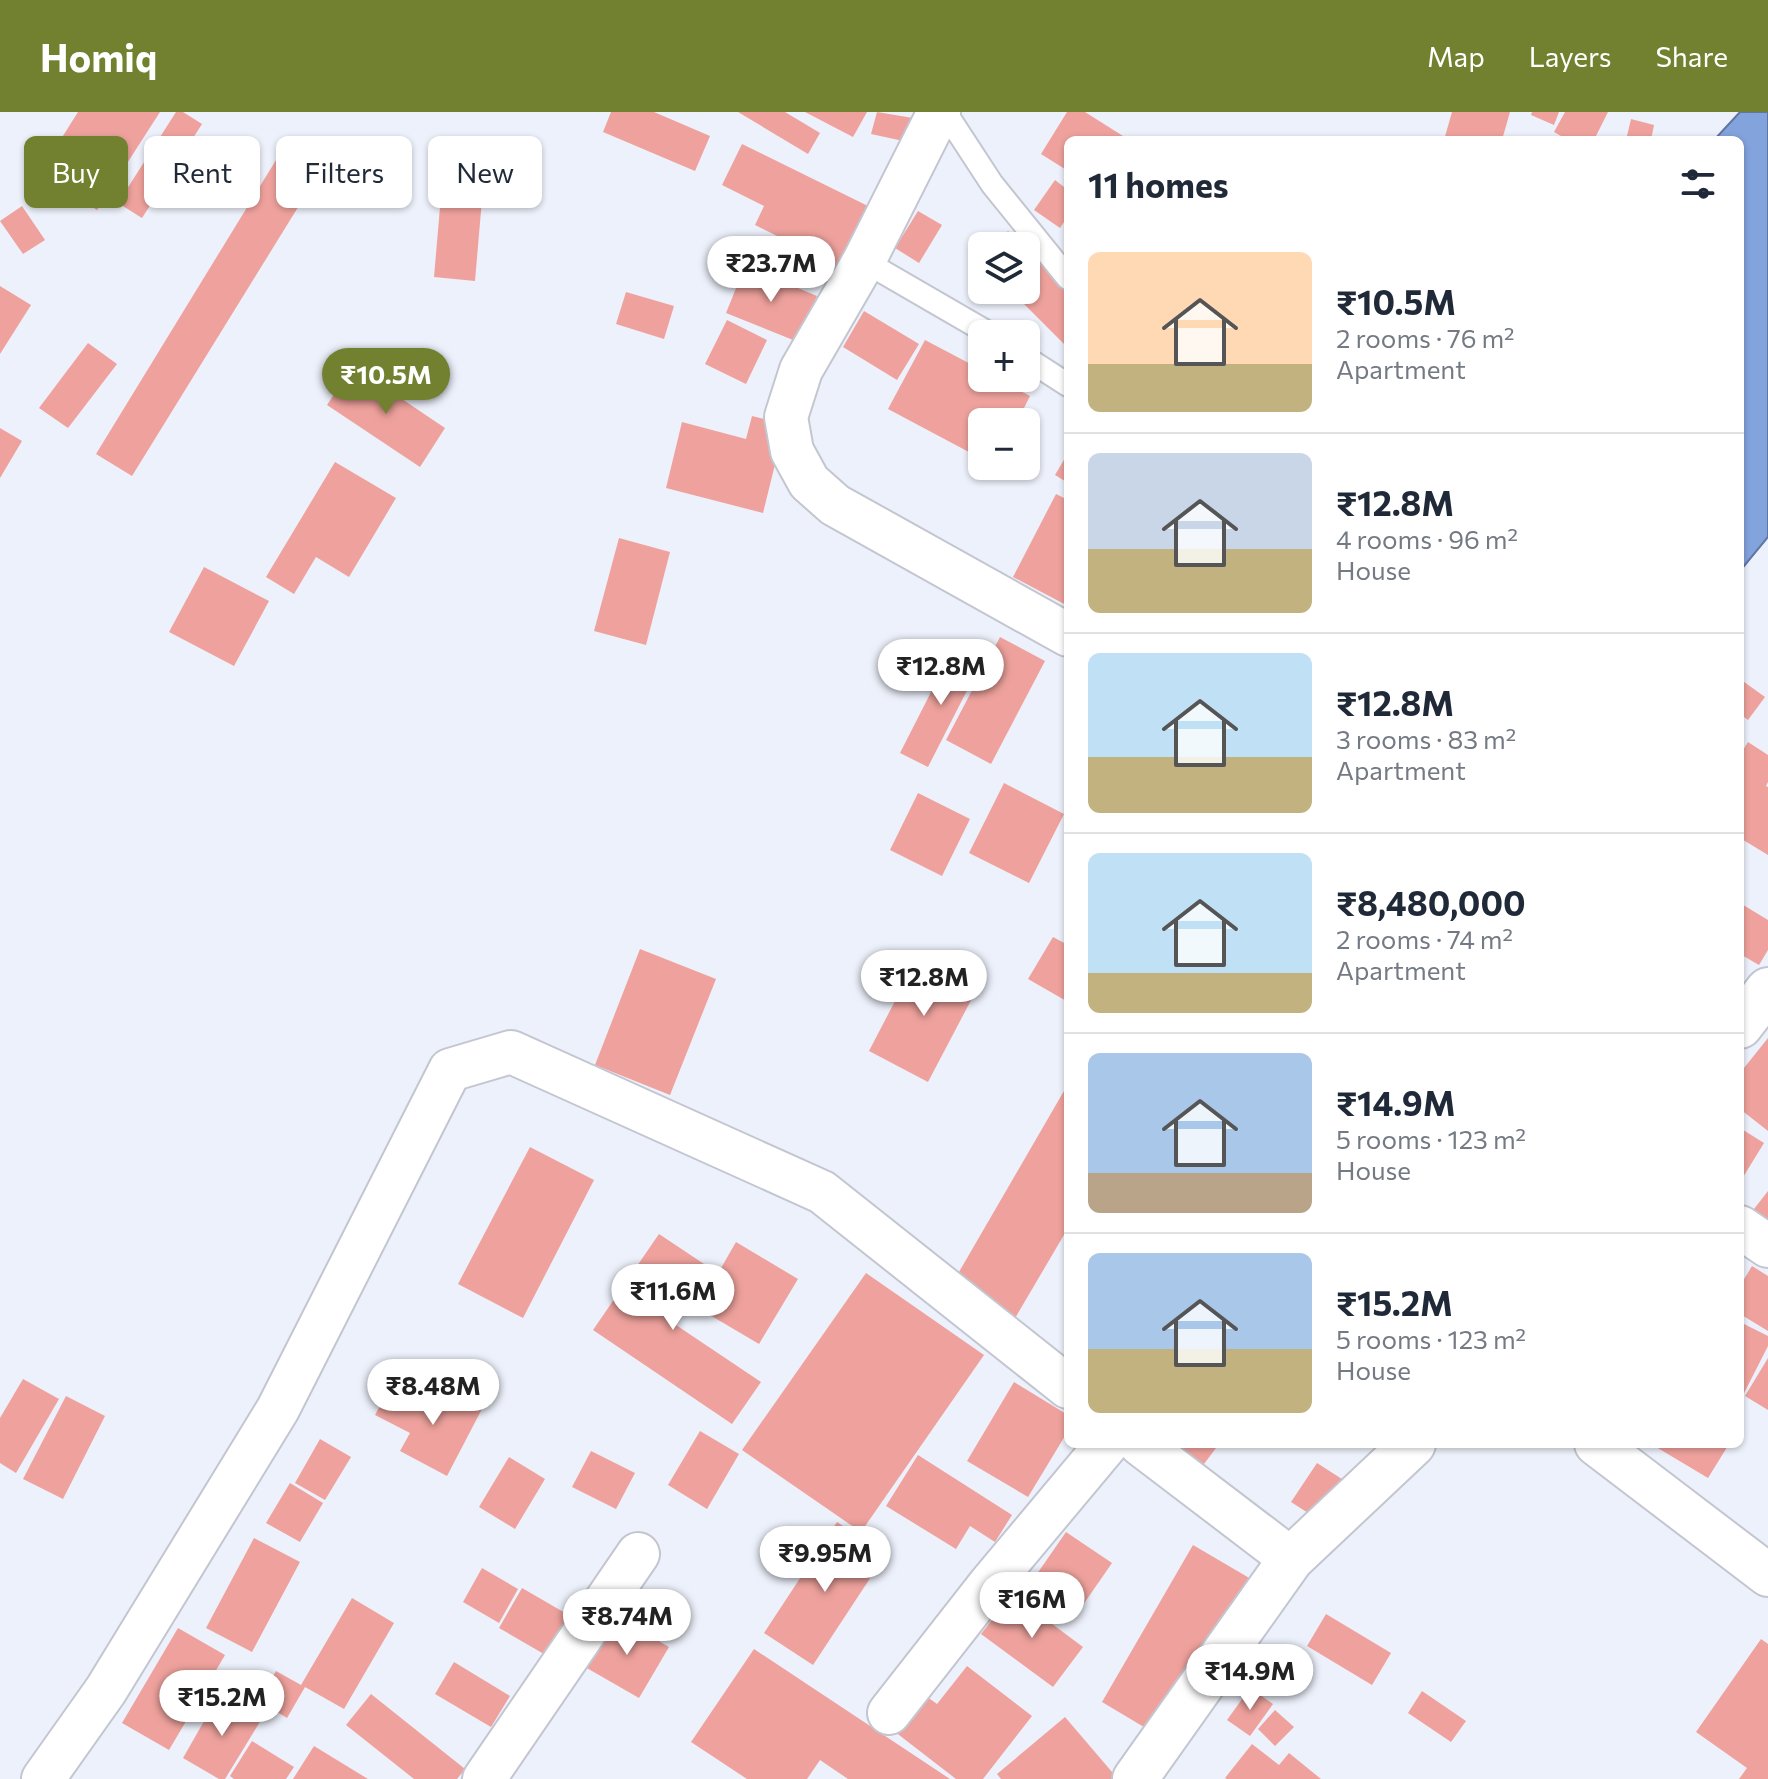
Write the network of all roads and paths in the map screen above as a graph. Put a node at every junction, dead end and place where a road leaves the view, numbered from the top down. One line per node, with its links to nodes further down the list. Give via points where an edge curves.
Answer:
1 (942, 112): 2 (street); 3 (lane)
2 (864, 261): 4 (lane); 7 (street, via 801,370 786,417 792,451 809,482 835,505)
3 (1064, 273)
4 (968, 321)
5 (1040, 367): 6 (lane)
6 (1064, 382)
7 (1064, 633)
8 (1768, 990): 9 (street)
9 (1744, 1021)
10 (1744, 1230): 11 (street)
11 (1768, 1246)
12 (1064, 1384): 21 (street, via 822,1192 511,1052 450,1070 278,1409 106,1690)
13 (1104, 1448): 20 (street)
14 (1145, 1448): 18 (street)
15 (1409, 1448): 18 (street)
16 (1601, 1448): 19 (street)
17 (638, 1554): 22 (street)
18 (1291, 1559): 23 (street)
19 (1768, 1575)
20 (889, 1713)
21 (43, 1779)
22 (484, 1779)
23 (1135, 1779)

